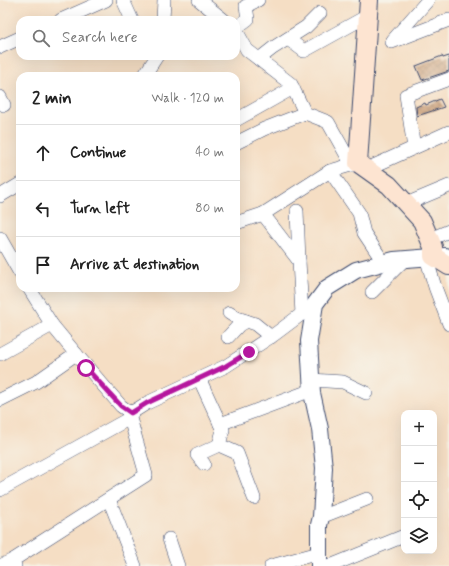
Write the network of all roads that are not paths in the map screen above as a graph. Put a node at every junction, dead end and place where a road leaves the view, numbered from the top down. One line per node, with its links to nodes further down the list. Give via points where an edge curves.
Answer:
1 (106, 0): 9 (street)
2 (123, 0): 10 (street)
3 (164, 0): 11 (street)
4 (199, 0): 12 (street)
5 (258, 0): 14 (street, via 246,6 248,19)
6 (428, 0): 13 (street, via 392,42)
7 (369, 7): 16 (street, via 304,51); 29 (main road)
8 (320, 13): 16 (street, via 306,27)
9 (70, 16)
10 (130, 16)
11 (163, 16)
12 (219, 16)
13 (449, 20)
14 (240, 26)
15 (240, 37): 20 (street, via 247,50)
16 (288, 39): 20 (street)
17 (16, 40): 18 (street)
18 (0, 47)
19 (154, 60): 21 (street)
20 (259, 60): 23 (street)
21 (147, 72)
22 (449, 79): 28 (street, via 406,95)
23 (293, 88): 24 (street); 25 (street)
24 (305, 113): 27 (street); 29 (street, via 328,122)
25 (240, 118)
26 (449, 132): 28 (street)
27 (240, 141)
28 (414, 148): 29 (street)
29 (359, 166): 30 (street); 34 (main road, via 389,185)
30 (330, 171): 36 (street); 44 (street, via 359,213 364,233)
31 (16, 186): 33 (street)
32 (449, 186): 34 (street)
33 (0, 196)
34 (406, 204): 40 (main road, via 422,221)
35 (297, 211): 43 (street)
36 (263, 214): 37 (street); 43 (street)
37 (240, 222)
38 (449, 231): 40 (street)
39 (0, 238): 45 (street)
40 (430, 239): 41 (main road)
41 (436, 256): 42 (street); 46 (main road); 53 (street, via 435,287)
42 (405, 259): 44 (street); 48 (street)
43 (299, 260): 51 (street)
44 (384, 263): 49 (street, via 356,270 327,288)
45 (16, 266)
46 (449, 266)
47 (31, 292): 54 (street)
48 (372, 292)
49 (315, 304): 51 (street); 60 (street, via 309,341)
50 (229, 313): 52 (street)
51 (302, 314): 56 (street)
52 (246, 321): 55 (street); 56 (street, via 255,324)
53 (449, 324)
54 (52, 325): 57 (street); 58 (street)
55 (228, 337)
56 (271, 337): 59 (street, via 226,366)
57 (0, 354)
58 (76, 354): 62 (street, via 36,382); 63 (street)
59 (199, 378): 63 (street); 64 (street)
60 (312, 385): 61 (street, via 343,382); 64 (street); 71 (street, via 324,468)
61 (366, 393)
62 (0, 400)
63 (129, 414): 67 (street); 69 (street, via 146,475)
64 (220, 424): 65 (street, via 223,430)
65 (219, 445): 66 (street, via 197,455); 68 (street, via 237,453)
66 (204, 464)
67 (0, 490)
68 (254, 498)
69 (109, 499): 75 (street); 77 (street)
70 (367, 499): 71 (street)
71 (321, 516): 74 (street)
72 (401, 537): 80 (street)
73 (169, 539): 78 (street)
74 (319, 560): 79 (street)
75 (14, 563): 76 (street)
76 (0, 566)
77 (135, 566)
78 (178, 566)
79 (271, 566)
80 (330, 566)

